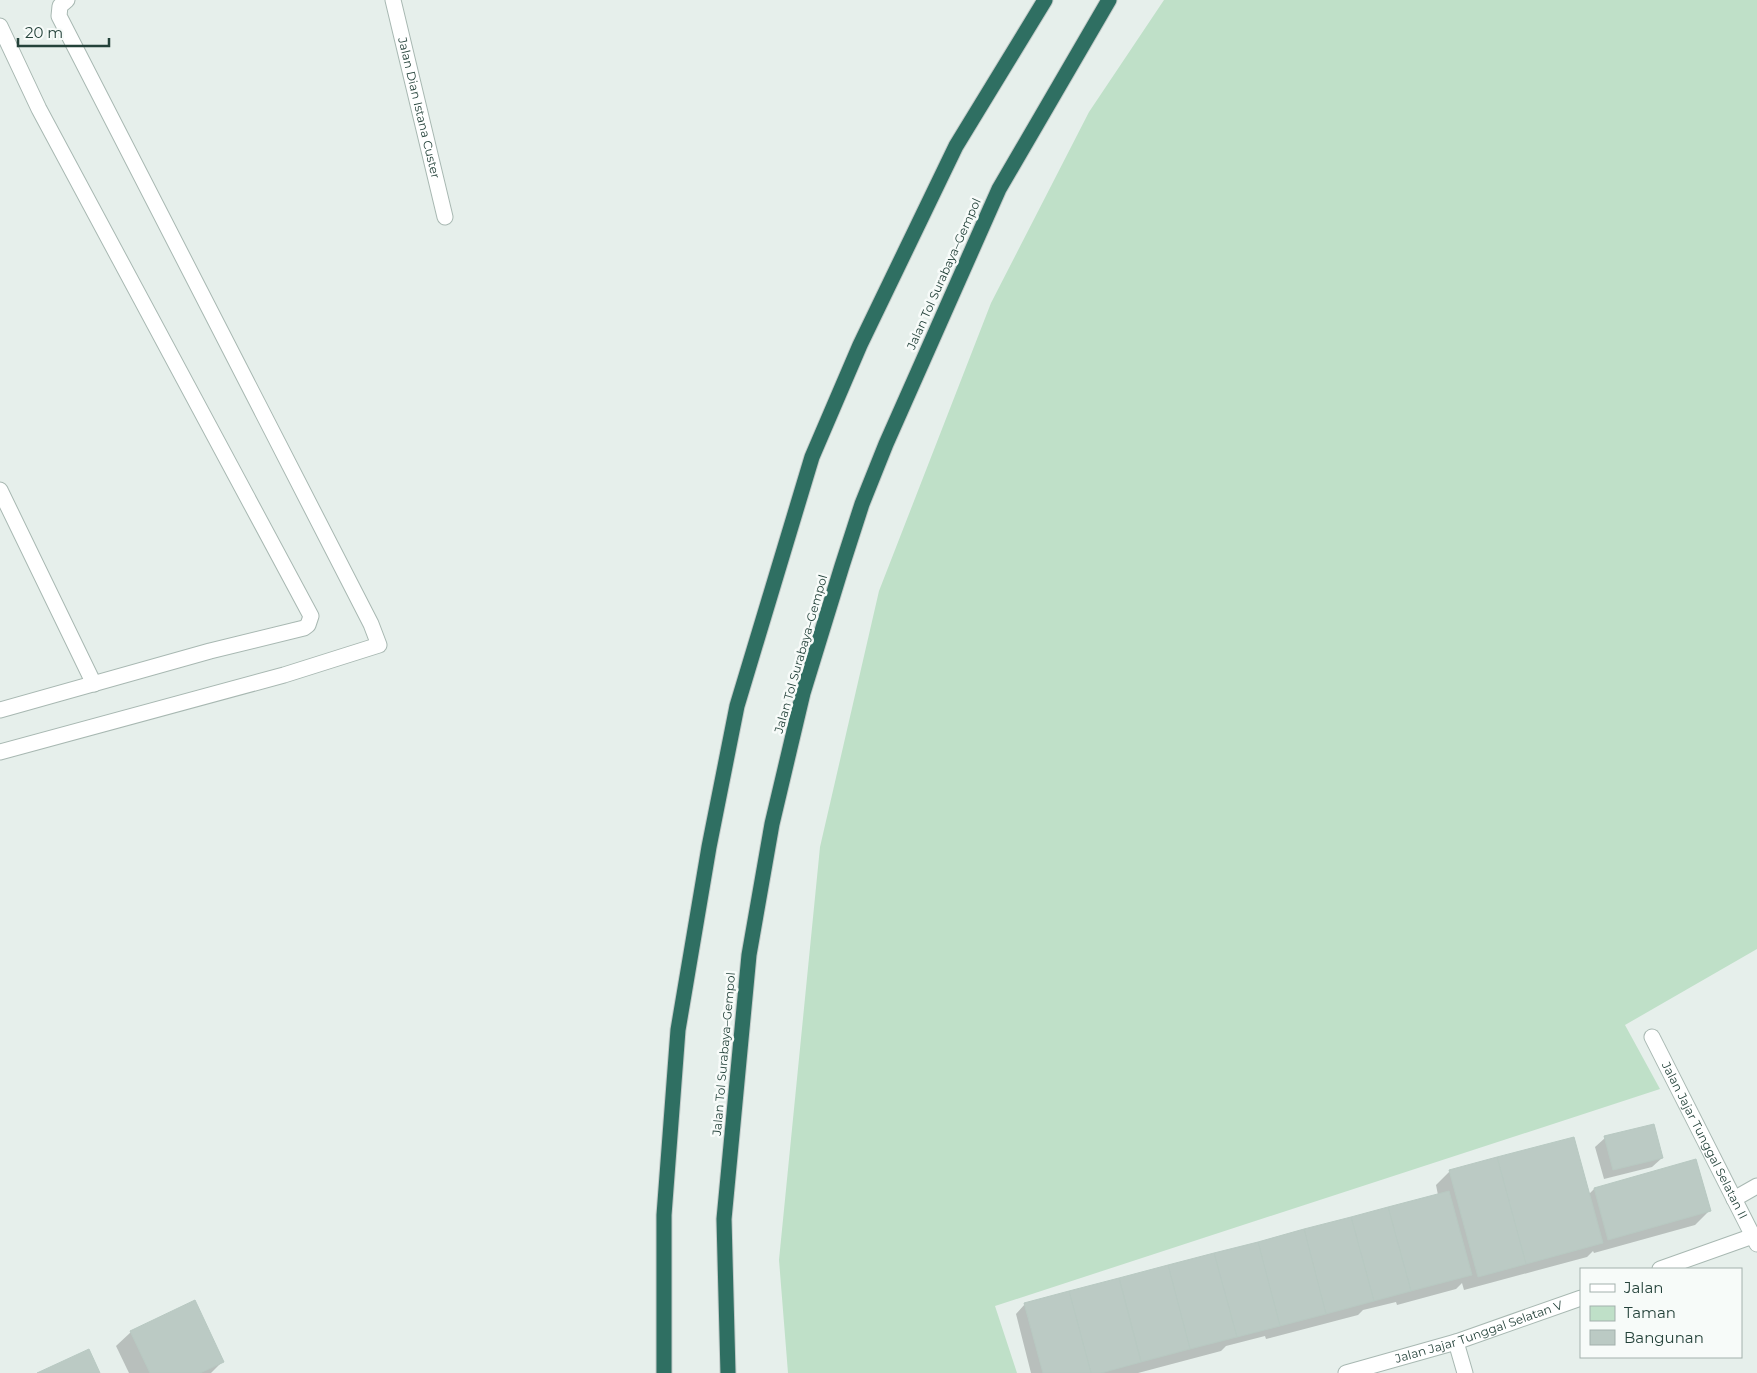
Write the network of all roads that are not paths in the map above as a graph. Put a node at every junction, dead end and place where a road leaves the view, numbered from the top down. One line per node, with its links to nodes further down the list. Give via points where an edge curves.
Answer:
1 (66, 0): 10 (street, via 60,6 59,16 379,645 284,675)
2 (393, 0): 6 (street, Jalan Dian Istana Custer)
3 (1045, 0): 18 (highway, via 956,146 860,345 812,457 737,706 678,1030 664,1215)
4 (1109, 0): 19 (highway, Jalan Tol Surabaya–Gempol, via 998,189 862,504 803,693 772,824 749,955 724,1219)
5 (0, 26): 8 (street, via 44,118 311,616 304,628)
6 (445, 217)
7 (0, 490): 8 (street)
8 (94, 684): 9 (street)
9 (0, 710)
10 (0, 752)
11 (1652, 1037): 13 (street, Jalan Jajar Tunggal Selatan II)
12 (1757, 1186): 13 (street)
13 (1734, 1199): 14 (street, Jalan Jajar Tunggal Selatan II)
14 (1755, 1240): 15 (street)
15 (1663, 1268)
16 (1580, 1298): 17 (street, Jalan Jajar Tunggal Selatan V)
17 (1456, 1342): 20 (street, Jalan Jajar Tunggal Selatan V); 21 (street)
18 (664, 1373)
19 (728, 1373)
20 (1346, 1373)
21 (1465, 1373)

